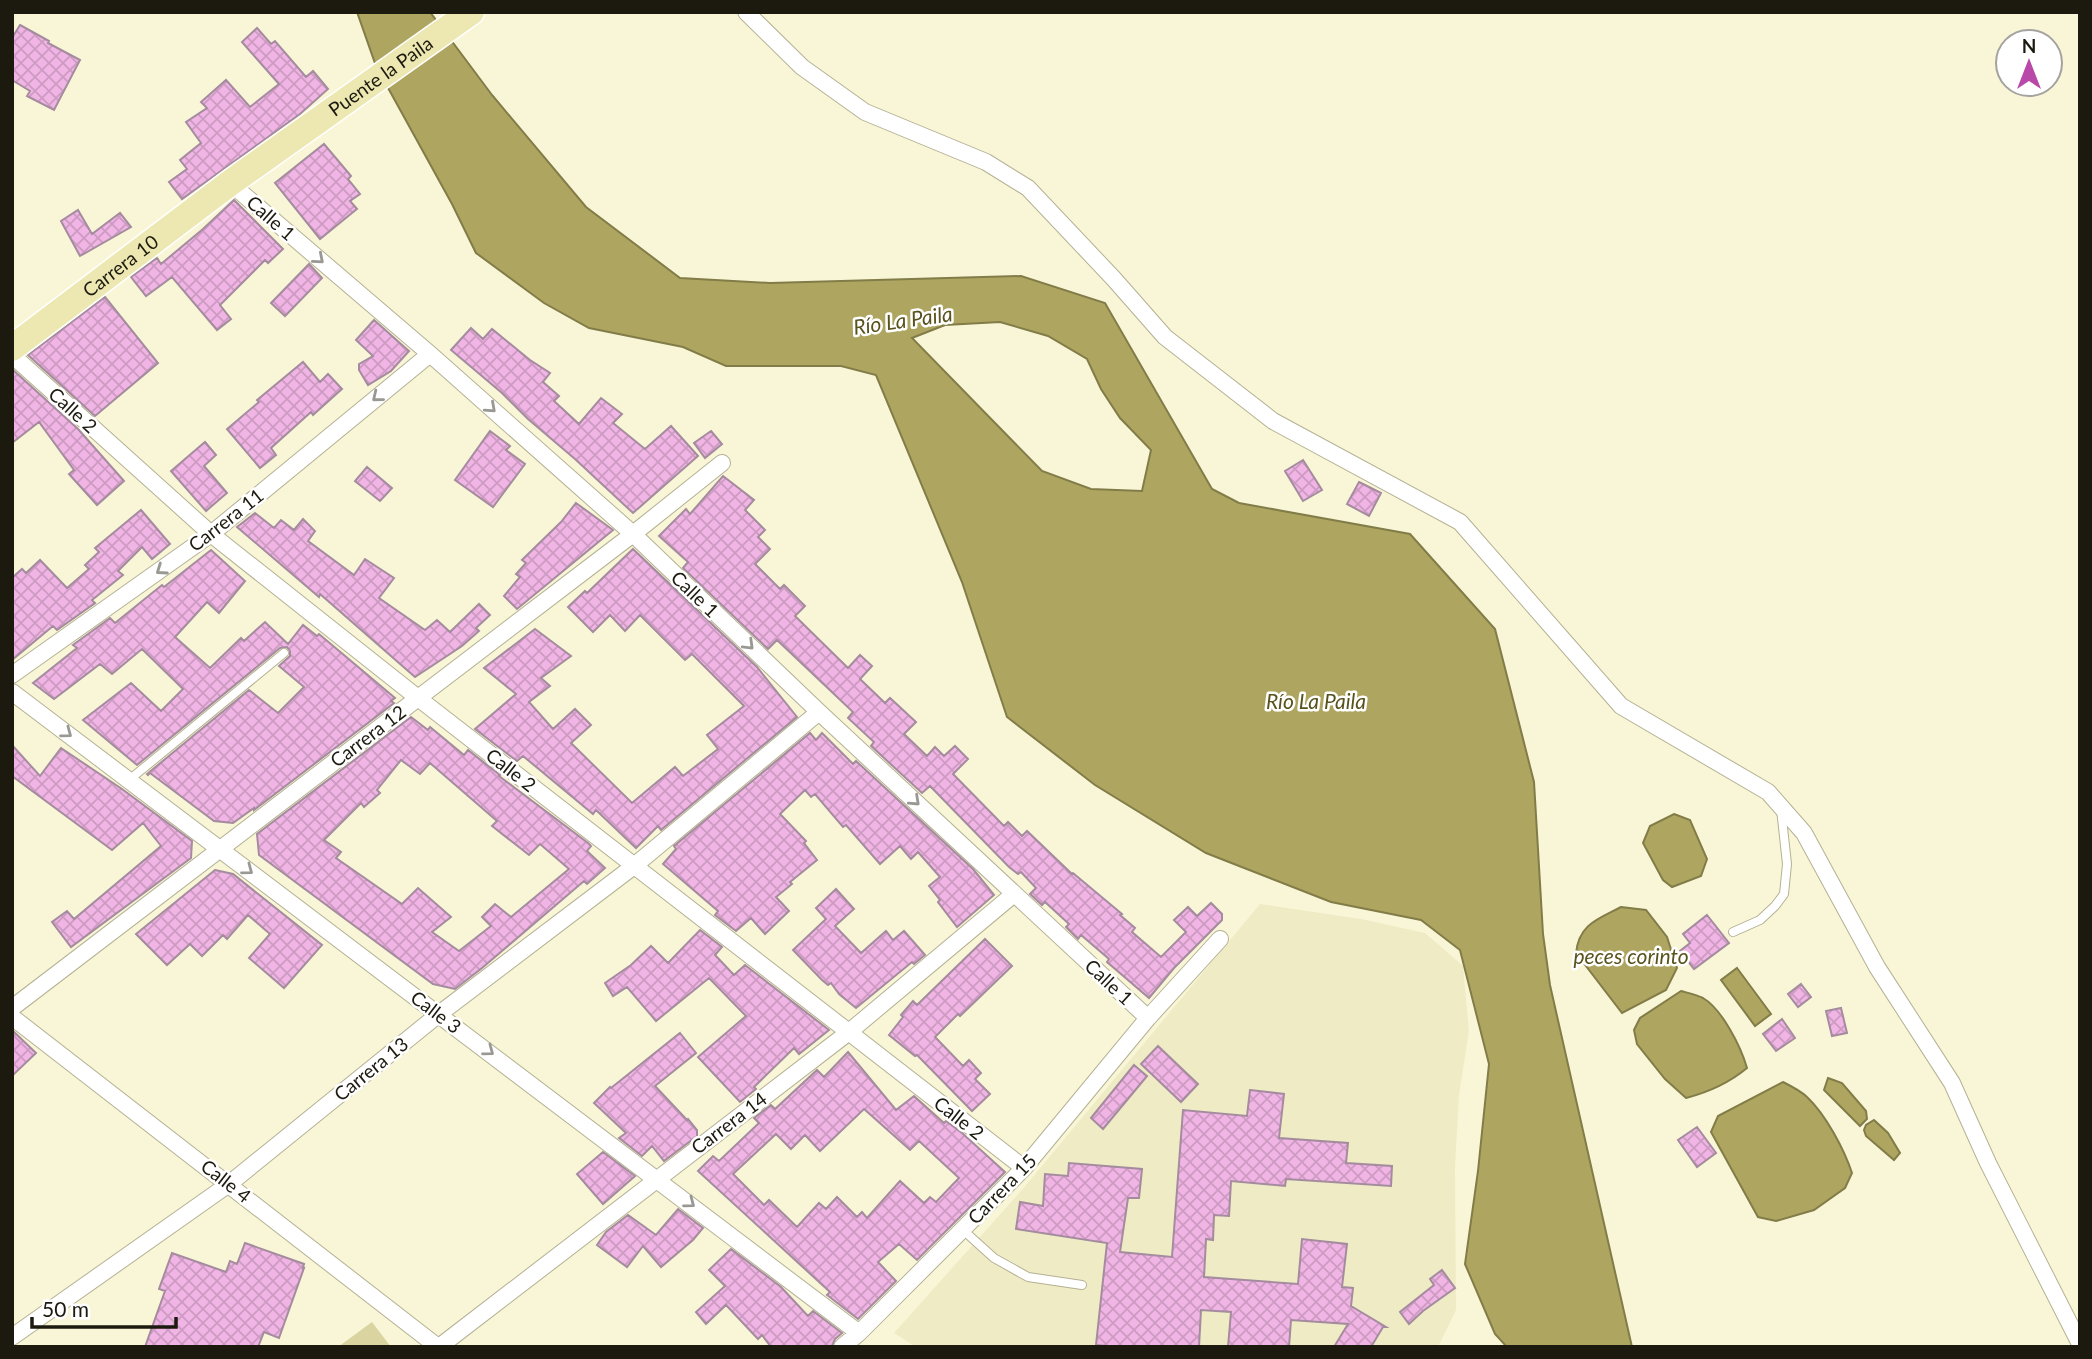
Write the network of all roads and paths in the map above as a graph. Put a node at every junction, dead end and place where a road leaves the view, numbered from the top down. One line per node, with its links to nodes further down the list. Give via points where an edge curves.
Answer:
1 (471, 12): 3 (main road, Puente la Paila)
2 (746, 12): 16 (street, via 803,67 865,112 986,162 1028,188 1165,337 1273,421 1460,522 1621,706 1768,792)
3 (230, 183): 4 (main road, Carrera 10); 5 (street, Calle 1, one-way to 5)
4 (12, 348)
5 (430, 354): 8 (street, Carrera 11, one-way to 8); 9 (street, Calle 1, one-way to 9)
6 (12, 355): 8 (street, Calle 2)
7 (722, 463): 9 (street, Carrera 12)
8 (211, 534): 11 (street, Carrera 11, one-way to 11); 13 (street, Calle 2)
9 (633, 534): 13 (street, Carrera 12); 14 (street, Calle 1, one-way to 14)
10 (284, 653): 15 (lane)
11 (12, 675)
12 (12, 692): 15 (street, Calle 3, one-way to 15)
13 (418, 698): 17 (street, Carrera 12); 18 (street, Calle 2)
14 (819, 712): 18 (street, Carrera 13); 19 (street, Calle 1, one-way to 19)
15 (129, 779): 17 (street, Calle 3)
16 (1781, 807): 20 (lane, via 1787,864 1784,894 1760,920); 34 (street, via 1804,833 1877,967 1952,1083)
17 (220, 849): 22 (street, Carrera 12); 23 (street, Calle 3, one-way to 23)
18 (634, 866): 23 (street, Carrera 13); 26 (street, Calle 2)
19 (1014, 894): 25 (street, Calle 1); 26 (street, Carrera 14)
20 (1733, 932)
21 (1220, 939): 25 (street, Carrera 15)
22 (12, 1008)
23 (439, 1014): 28 (street, Calle 3, one-way to 28); 29 (street, Carrera 13)
24 (12, 1017): 29 (street, Calle 4)
25 (1148, 1018): 27 (street, Carrera 15)
26 (849, 1032): 27 (street, Calle 2); 28 (street, Carrera 14)
27 (1024, 1168): 30 (street, Carrera 15)
28 (657, 1178): 32 (street, Calle 3, one-way to 32); 35 (street, Carrera 14)
29 (229, 1184): 33 (street, Carrera 13); 35 (street, Calle 4)
30 (963, 1230): 31 (lane, via 994,1258 1028,1277); 32 (street, Carrera 15)
31 (1082, 1285)
32 (859, 1333): 36 (street, Carrera 15)
33 (12, 1336)
34 (2080, 1345)
35 (439, 1347)
36 (842, 1347)

